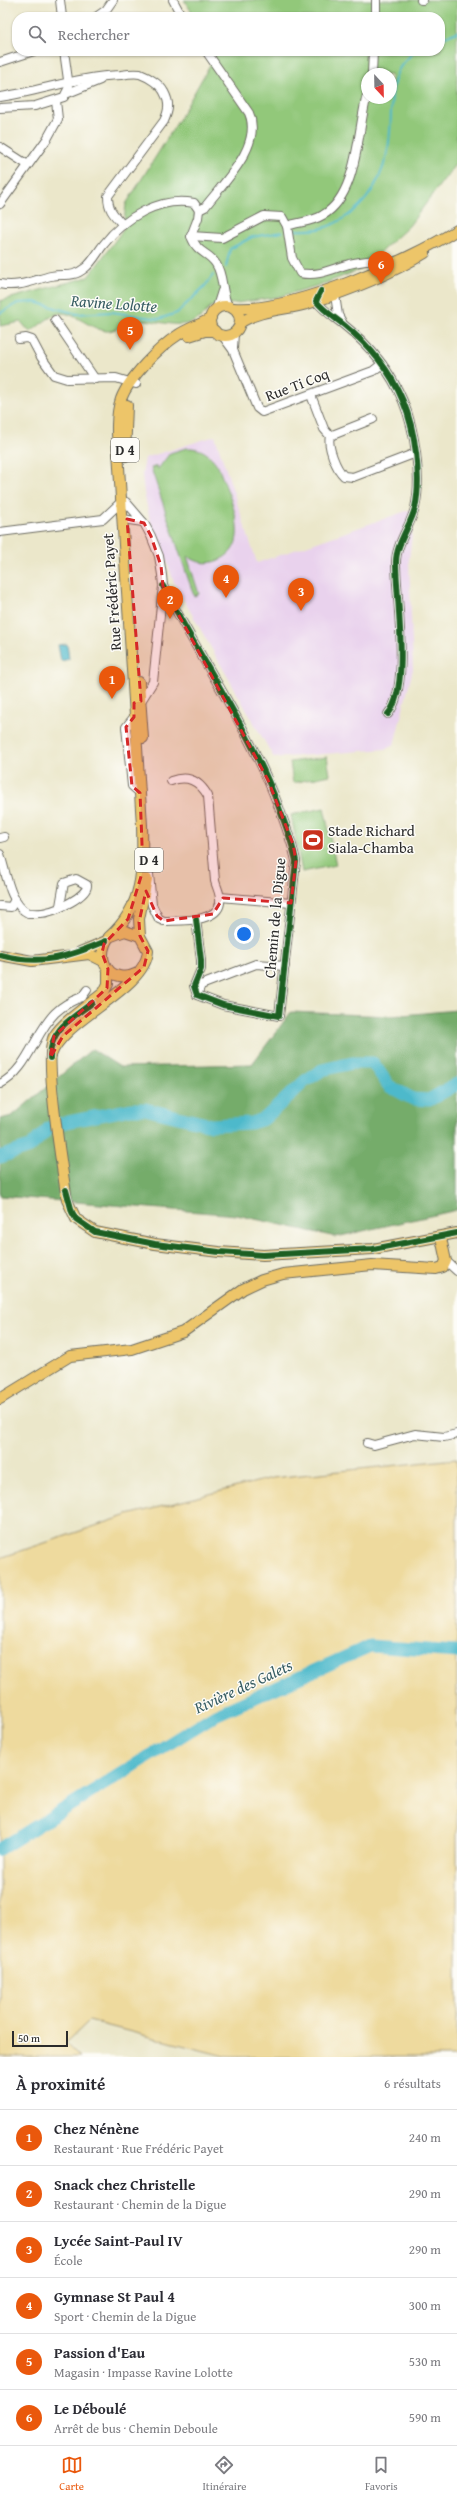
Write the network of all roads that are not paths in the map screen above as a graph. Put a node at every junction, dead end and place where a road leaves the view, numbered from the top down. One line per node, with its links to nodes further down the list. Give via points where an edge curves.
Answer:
1 (60, 0): 5 (street)
2 (113, 0): 6 (street)
3 (173, 0): 7 (street)
4 (376, 0): 8 (street)
5 (61, 12)
6 (103, 12)
7 (179, 12)
8 (376, 12)
9 (19, 56): 13 (street)
10 (64, 56): 16 (street)
11 (209, 56): 25 (street, via 249,113 253,123 248,145 239,163 205,207)
12 (373, 56): 14 (street)
13 (0, 62)
14 (372, 68)
15 (113, 75): 16 (street); 17 (street); 26 (street, via 139,74 162,88 168,100 168,111 164,121 108,196 111,212)
16 (67, 82): 17 (street); 18 (street, via 29,92)
17 (68, 93): 19 (street)
18 (0, 96)
19 (56, 101): 21 (street, via 35,106); 23 (street, via 58,119)
20 (365, 104): 27 (street, via 354,161 341,200 321,216)
21 (0, 108)
22 (0, 147): 23 (street)
23 (28, 165): 24 (street)
24 (0, 204)
25 (199, 210): 26 (street, via 194,203 181,200 167,202 137,215); 29 (street)
26 (123, 225): 31 (street, via 104,243 87,267 75,275 51,276 32,283)
27 (287, 226): 29 (street, via 282,217 264,216 222,238); 30 (street, via 292,258 300,273 325,273 349,264 386,259)
28 (454, 232): 30 (main road, D 4); 34 (main road, D 4, via 425,254 384,276)
29 (191, 236): 33 (street, via 196,247 216,263 221,274)
30 (390, 264): 32 (main road, D 4)
31 (0, 284)
32 (322, 290): 34 (street); 35 (street); 36 (main road, D 4, via 264,308)
33 (222, 291): 36 (street); 37 (street)
34 (335, 296): 35 (main road, D 4); 40 (street, via 338,315)
35 (316, 301): 39 (main road, D 4, via 248,317); 40 (street)
36 (231, 307): 37 (main road, D 4); 39 (main road, via 239,315)
37 (213, 314): 42 (main road); 47 (main road, D 4, via 167,343 147,362)
38 (55, 320): 46 (street)
39 (240, 323): 41 (main road)
40 (343, 324): 45 (street, via 367,345)
41 (234, 332): 42 (main road, D 4); 44 (street, Rue Ti Coq)
42 (219, 333): 44 (street, Rue Ti Coq); 47 (main road, D 4, via 205,331 180,338 168,346)
43 (19, 339): 46 (street, via 32,340 40,357 54,375 67,379)
44 (233, 350): 48 (street, Rue Ti Coq, via 260,412 268,412)
45 (382, 364): 48 (street, Rue Ti Coq, via 373,371); 51 (street, via 403,400 411,424)
46 (95, 378): 47 (street, via 116,378)
47 (134, 383): 52 (main road, Rue Frédéric Payet / D 4, via 128,399 126,416)
48 (311, 395): 50 (street, via 324,429)
49 (373, 419): 50 (street)
50 (330, 436): 51 (street, via 328,442 340,471 348,477)
51 (416, 453): 58 (street, via 415,508 396,560 401,670 393,709)
52 (124, 502): 53 (main road, Rue Frédéric Payet / D 4); 54 (street, Chemin de la Digue); 55 (street, via 103,519)
53 (125, 519): 54 (street); 57 (main road, Rue Frédéric Payet / D 4)
54 (144, 523): 56 (street, Chemin de la Digue, via 159,556)
55 (0, 532)
56 (163, 586): 57 (street, Chemin de la Digue, via 153,682); 64 (street, Chemin de la Digue, via 253,748 268,780 293,844 296,860)
57 (137, 702): 61 (main road, Rue Frédéric Payet / D 4, via 149,839); 69 (main road, Rue Frédéric Payet / D 4, via 134,717 143,854 140,884 128,919)
58 (388, 714)
59 (171, 781): 62 (street, via 180,778 192,780 202,787 208,796 216,881)
60 (0, 854): 63 (street)
61 (148, 874): 67 (street, via 152,905 159,919); 68 (main road, Rue Frédéric Payet / D 4, via 139,919)
62 (220, 897): 64 (street, Chemin de la Digue); 67 (street, via 220,904 213,914)
63 (15, 899): 65 (street, via 11,907); 66 (street, via 28,913 46,913)
64 (291, 903): 73 (street, Chemin de la Digue)
65 (0, 906)
66 (60, 906)
67 (196, 919): 75 (street, via 201,960)
68 (140, 936): 69 (main road, via 124,931); 74 (main road, via 148,951 146,963)
69 (108, 939): 71 (main road, D 4); 72 (main road, via 102,953)
70 (0, 955): 71 (main road, D 4, via 32,961)
71 (70, 955): 72 (main road, D 4, via 89,954)
72 (106, 965): 74 (main road, via 114,975 122,977); 79 (main road, via 107,988)
73 (285, 966): 75 (street, Chemin de la Digue, via 256,964); 75 (street, Chemin de la Digue, via 279,1016 224,1006 197,995)
74 (138, 973): 78 (main road)
75 (198, 983)
76 (87, 990): 77 (street)
77 (82, 997): 79 (street); 81 (street, via 65,1004 54,1014 17,1071)
78 (107, 1001): 79 (street); 80 (main road, via 63,1036)
79 (92, 1003): 80 (main road, via 54,1036 50,1045)
80 (50, 1058): 83 (main road, via 66,1190 74,1216 95,1232 198,1249 263,1255 373,1249)
81 (0, 1084)
82 (457, 1233): 83 (main road)
83 (441, 1238): 84 (main road)
84 (446, 1261): 85 (street); 86 (main road, via 436,1270 372,1264 283,1274 262,1280 243,1289 183,1332 132,1349 70,1356)
85 (457, 1271)
86 (0, 1399)
87 (457, 1434): 88 (street, via 444,1437 414,1434 374,1446)
88 (367, 1443)

